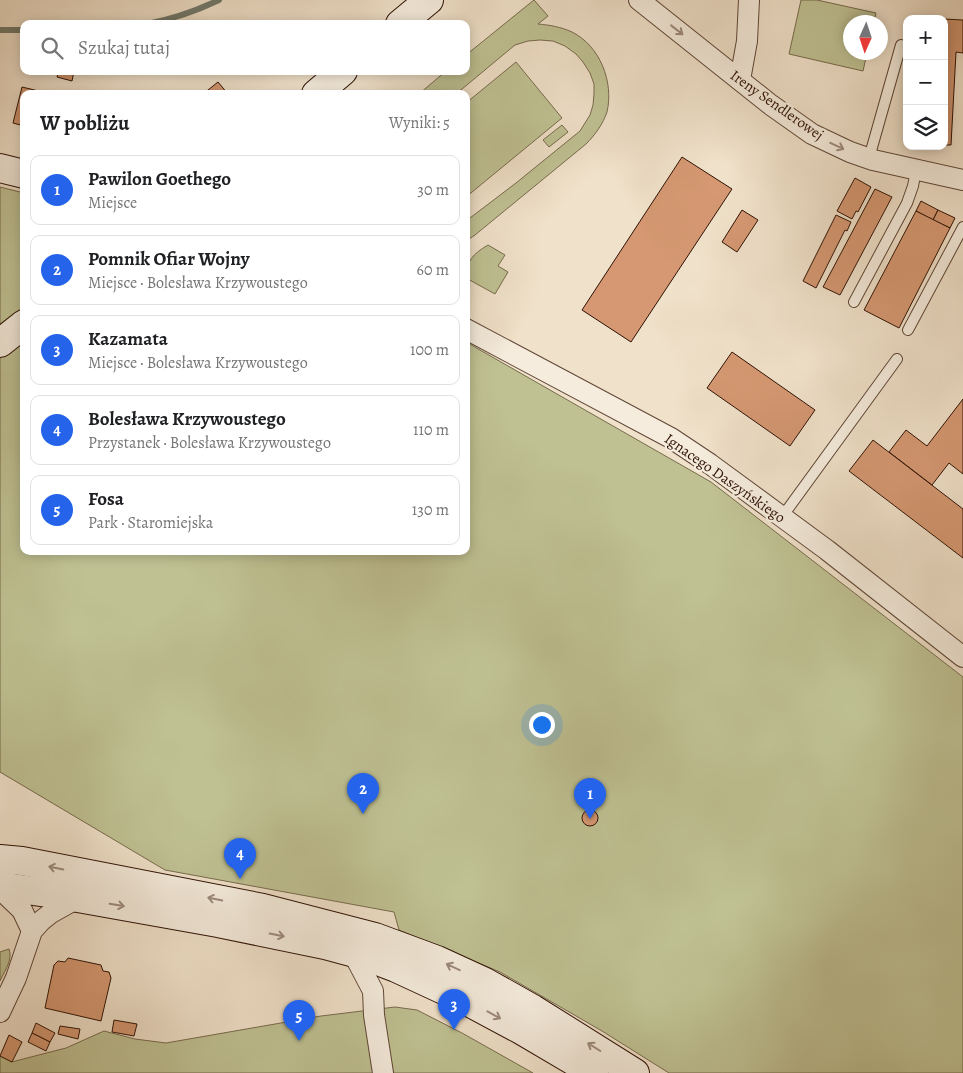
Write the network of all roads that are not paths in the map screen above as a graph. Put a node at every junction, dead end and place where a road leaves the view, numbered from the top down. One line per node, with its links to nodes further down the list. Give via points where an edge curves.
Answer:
1 (429, 0): 4 (main road)
2 (639, 0): 7 (street, Ireny Sendlerowej, one-way to 7)
3 (749, 0): 7 (street, via 747,41)
4 (405, 20)
5 (901, 45): 9 (lane)
6 (338, 75): 8 (main road)
7 (740, 80): 9 (street, Ireny Sendlerowej, one-way to 9, via 812,134)
8 (321, 90)
9 (870, 158): 11 (street, Ireny Sendlerowej)
10 (0, 168): 12 (main road)
11 (916, 170): 13 (street, Ireny Sendlerowej); 15 (lane, via 907,203)
12 (20, 173)
13 (963, 180)
14 (963, 227): 17 (lane)
15 (854, 302)
16 (20, 327): 19 (main road)
17 (908, 330)
18 (470, 331): 21 (street, Ignacego Daszyńskiego, via 671,438)
19 (0, 343)
20 (897, 359): 21 (lane)
21 (782, 517): 22 (street, Ignacego Daszyńskiego)
22 (963, 657)
23 (0, 859): 33 (main road, one-way to 23, via 484,982 375,937 263,908)
24 (0, 887): 25 (main road); 26 (street, via 22,910)
25 (78, 898): 26 (street, via 51,913); 27 (main road, one-way to 27)
26 (32, 931): 30 (street)
27 (353, 952): 28 (main road); 29 (street)
28 (396, 968): 29 (street); 32 (main road, one-way to 32, via 463,999)
29 (373, 996): 31 (street)
30 (0, 1012)
31 (383, 1073)
32 (594, 1073)
33 (635, 1073)

